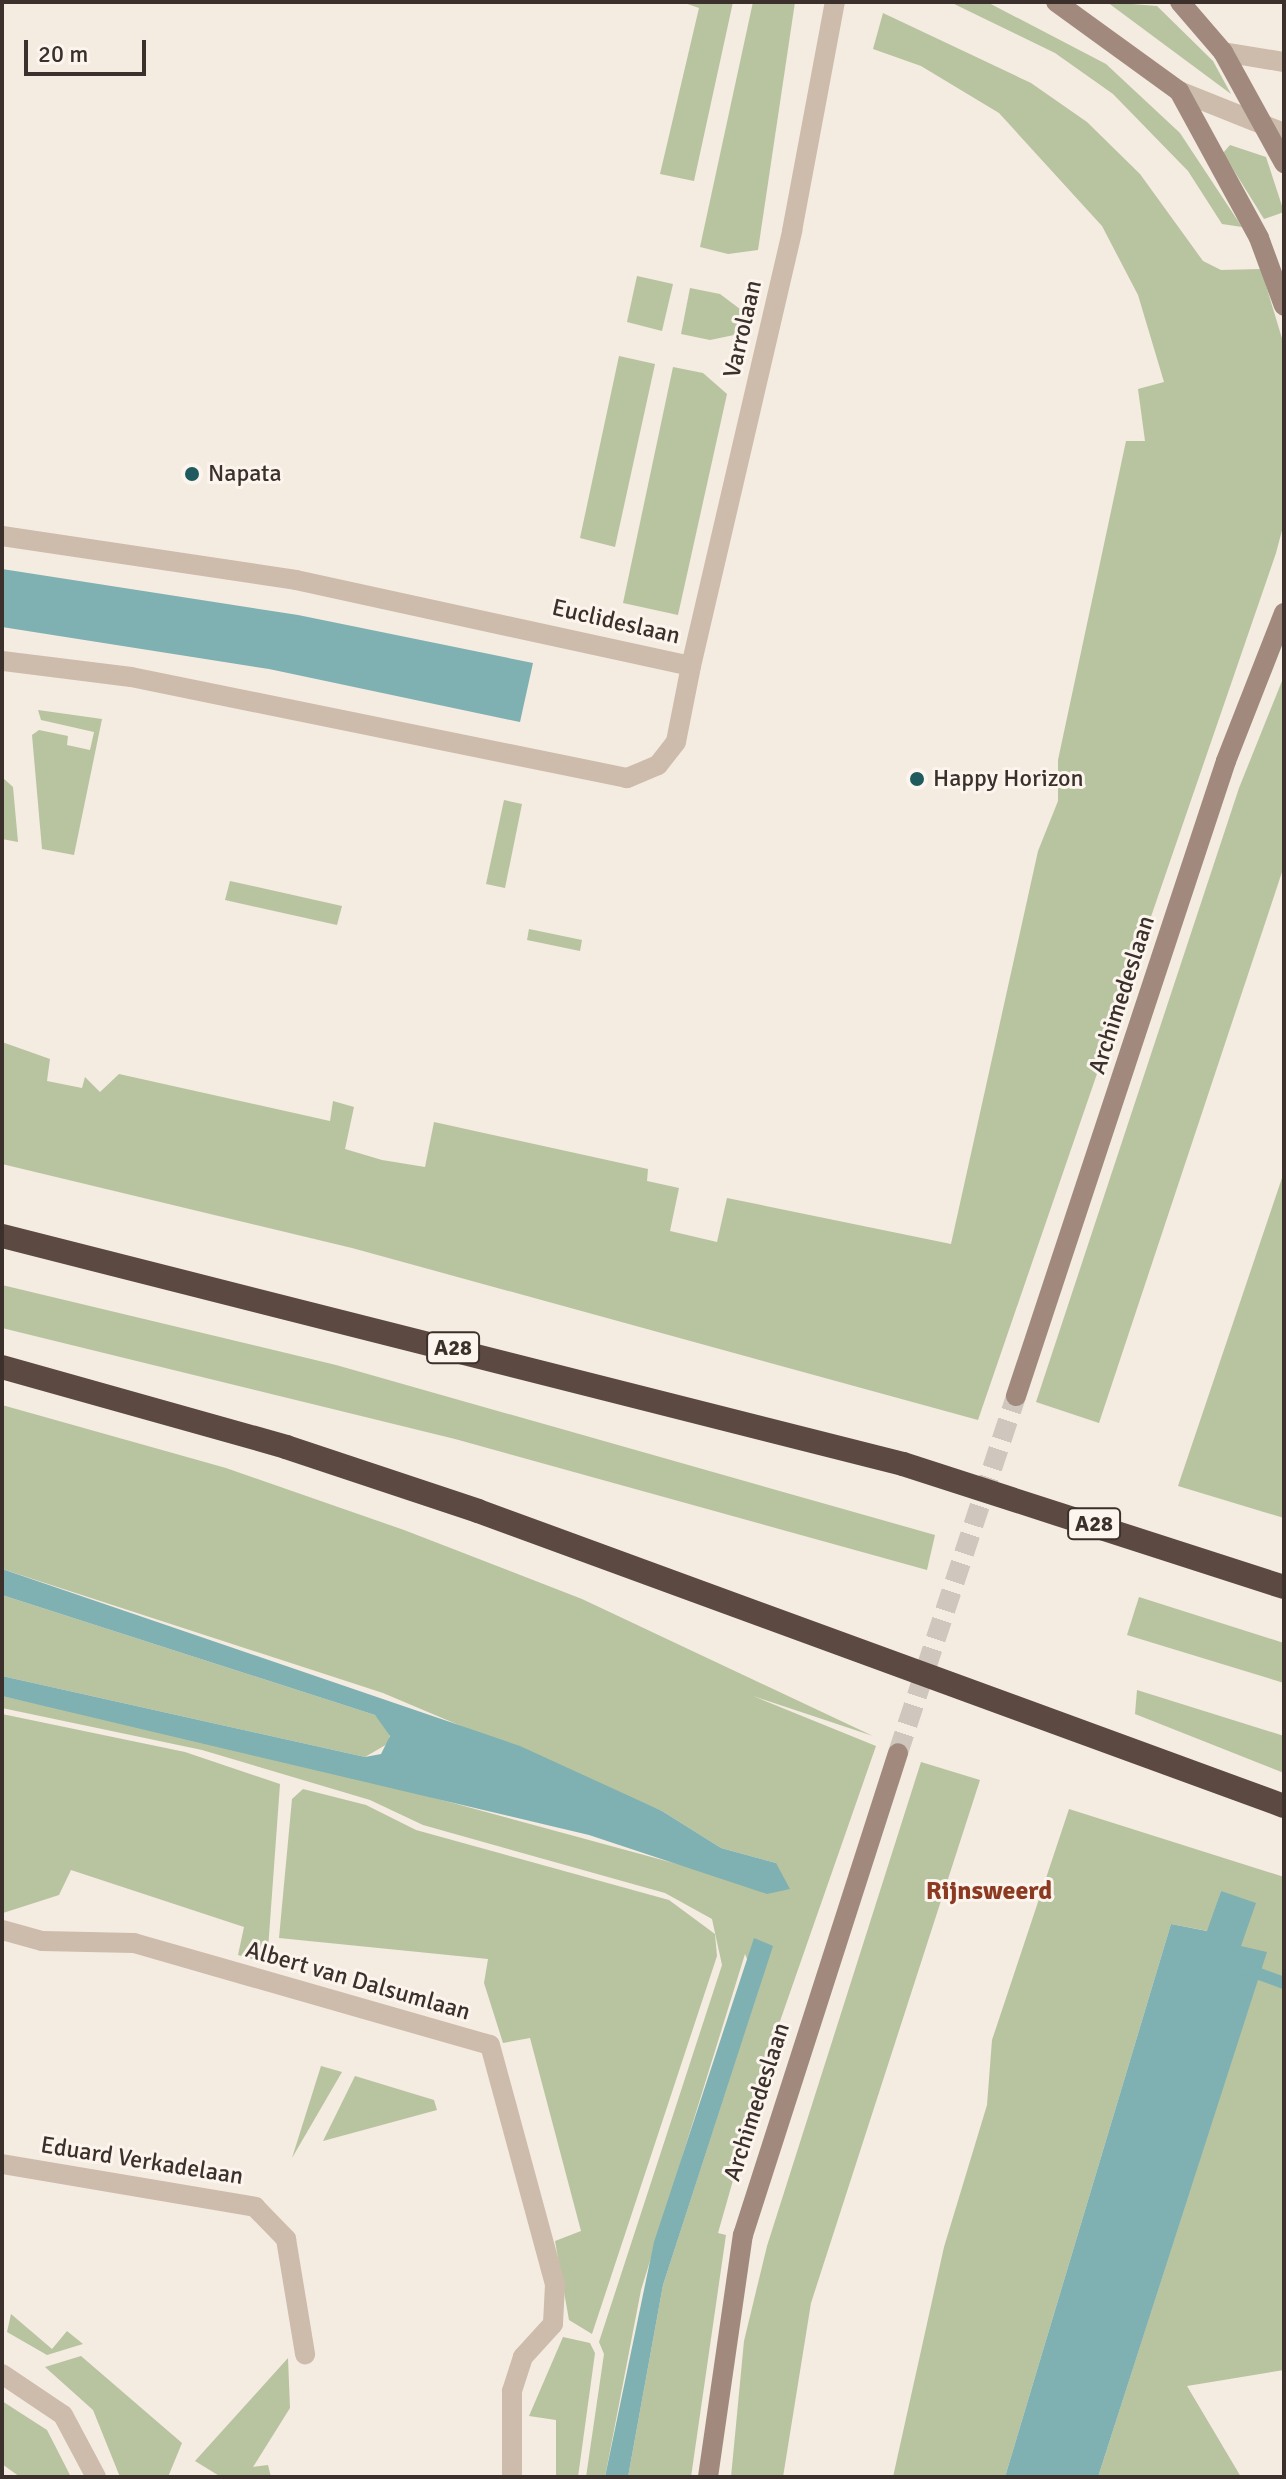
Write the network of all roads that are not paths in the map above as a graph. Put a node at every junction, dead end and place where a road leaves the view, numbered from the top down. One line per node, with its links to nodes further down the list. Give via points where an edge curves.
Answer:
1 (835, 2): 13 (street, Varrolaan, via 792,231)
2 (1056, 2): 6 (main road)
3 (1180, 2): 4 (main road)
4 (1223, 52): 5 (street); 7 (main road)
5 (1284, 62)
6 (1179, 91): 7 (street); 9 (main road, via 1259,238)
7 (1277, 133): 8 (main road)
8 (1284, 163)
9 (1284, 306)
10 (2, 536): 13 (street, Euclideslaan, via 296,580)
11 (1284, 613): 16 (main road, Archimedeslaan, via 1226,761)
12 (2, 661): 13 (street, Euclideslaan, via 131,677 627,778 658,765 676,742)
13 (691, 666)
14 (2, 1236): 17 (highway, A28, via 903,1464)
15 (2, 1367): 19 (highway, via 286,1447 478,1511)
16 (1016, 1396)
17 (1284, 1587)
18 (898, 1753): 26 (main road, Archimedeslaan, via 743,2235)
19 (1284, 1806)
20 (2, 1930): 25 (street, Albert van Dalsumlaan, via 42,1941 134,1943 490,2045 555,2285 553,2324 523,2357 512,2391)
21 (2, 2164): 22 (street, Eduard Verkadelaan, via 255,2207 286,2239)
22 (305, 2354)
23 (2, 2374): 24 (street, via 63,2415)
24 (96, 2477)
25 (512, 2477)
26 (708, 2477)

